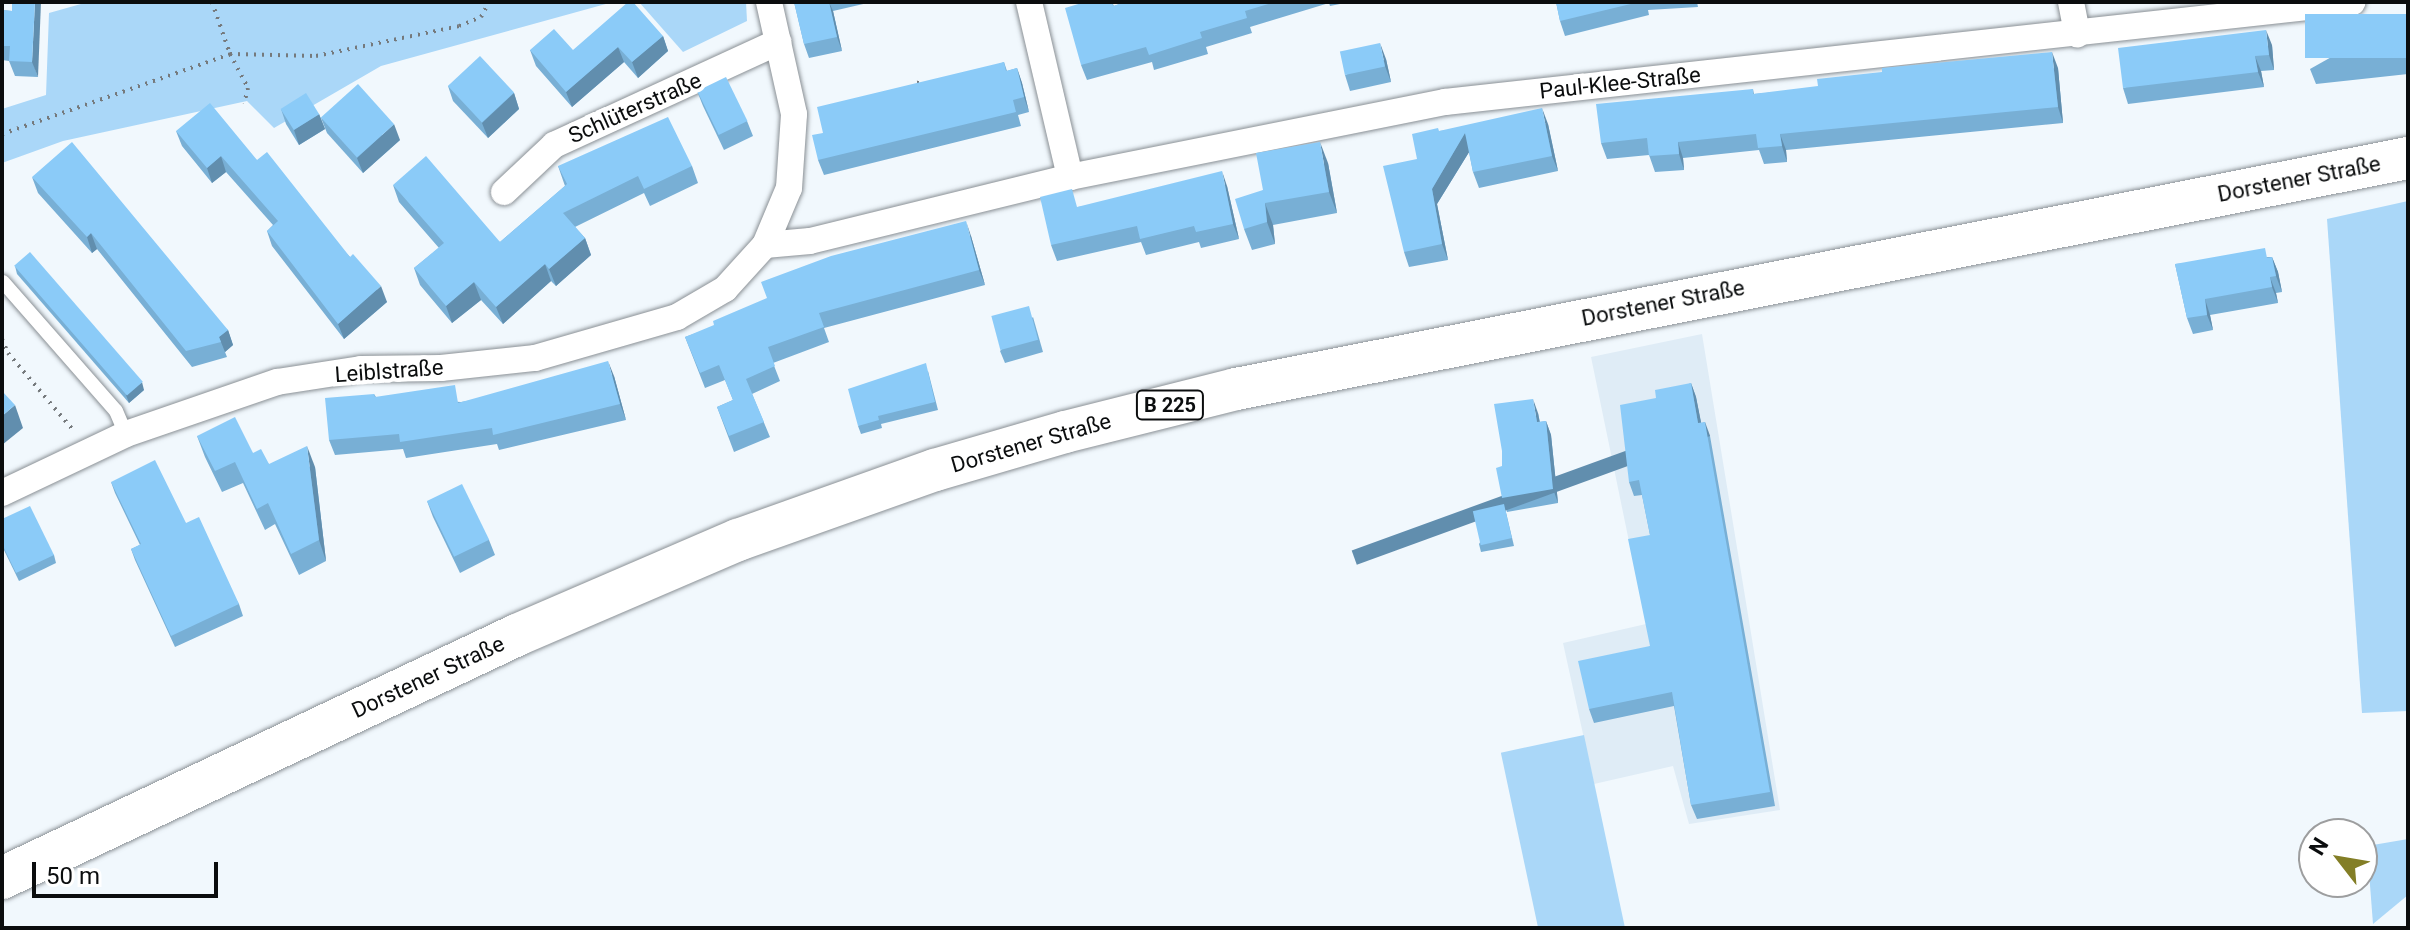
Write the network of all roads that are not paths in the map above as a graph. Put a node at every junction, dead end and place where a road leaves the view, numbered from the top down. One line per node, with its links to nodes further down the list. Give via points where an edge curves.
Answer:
1 (769, 2): 6 (street, Leiblstraße)
2 (2071, 2): 5 (street)
3 (2353, 2): 5 (street, Paul-Klee-Straße)
4 (1037, 4): 8 (street)
5 (2077, 34): 8 (street, Paul-Klee-Straße, via 1445,102)
6 (778, 42): 9 (street, Schlüterstraße, via 554,145); 10 (street, Leiblstraße, via 794,114 794,153 789,188)
7 (2408, 158): 14 (main road, Dorstener Straße / B 225, via 1236,389 935,470 738,540 557,618)
8 (1070, 177): 10 (street, via 810,241)
9 (504, 192)
10 (765, 245): 12 (street, Leiblstraße, via 725,289 677,317 601,342 535,358 441,368 361,369 277,382)
11 (3, 282): 12 (lane, via 116,411)
12 (126, 434): 13 (street, Leiblstraße)
13 (2, 493)
14 (2, 878)

